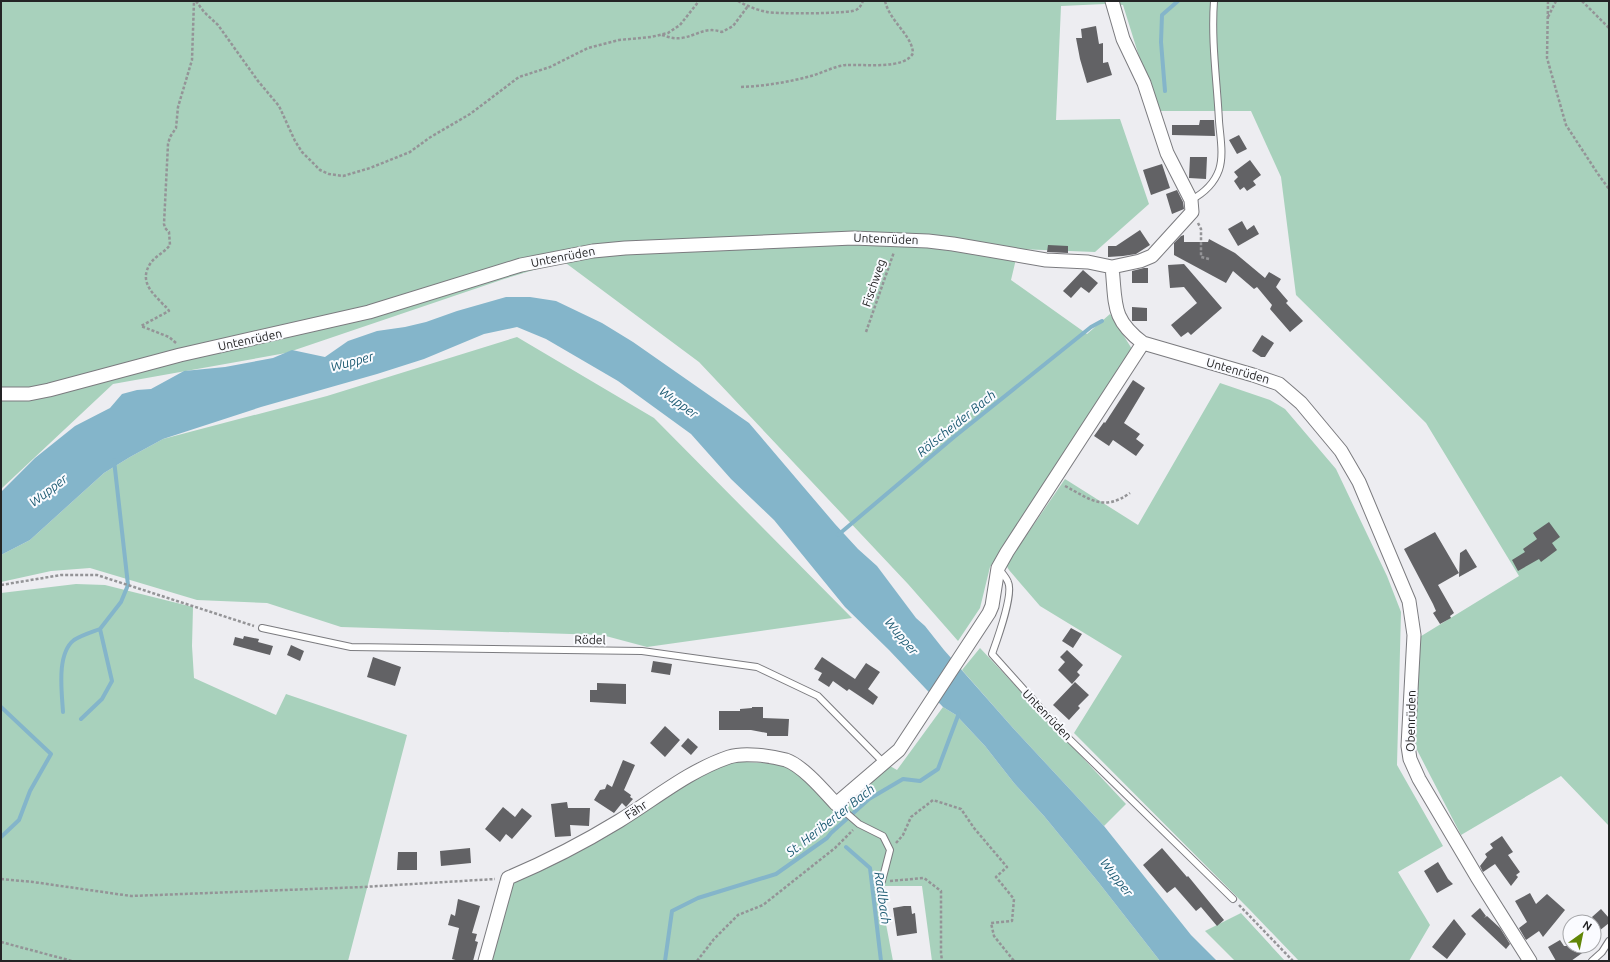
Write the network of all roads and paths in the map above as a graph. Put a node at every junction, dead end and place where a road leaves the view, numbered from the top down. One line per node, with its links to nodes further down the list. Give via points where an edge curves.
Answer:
1 (195, 1): 14 (path, via 218,25 279,106 302,152 320,170 343,176 410,152 470,114 519,77 550,67 588,48 619,40); 23 (path, via 192,64 178,106 176,128 168,144 164,224 169,232 170,245 156,256 146,273 145,280 149,290 169,311 141,326 173,340)
2 (699, 1): 14 (path, via 675,29)
3 (738, 1): 11 (path)
4 (863, 1): 11 (path, via 860,7 848,13 772,13)
5 (885, 1): 15 (path, via 893,19 912,44 913,53 908,59 893,64 841,66 797,80 760,87)
6 (1112, 1): 17 (street, via 1124,39 1144,83 1167,153)
7 (1214, 1): 17 (lane, via 1220,168 1208,189)
8 (1548, 1): 12 (path)
9 (1556, 1): 12 (path)
10 (1582, 1): 13 (path)
11 (748, 6): 14 (path, via 733,26 722,32 708,30 681,38)
12 (1548, 17): 16 (path, via 1547,58 1566,125)
13 (1609, 28)
14 (661, 35)
15 (741, 87)
16 (1609, 189)
17 (1191, 206): 19 (path, via 1201,229 1201,257); 20 (street, Untenrüden, via 1152,256)
18 (898, 240): 20 (street, Untenrüden, via 953,244 1046,260 1088,262); 21 (path, Fischweg); 23 (street, Untenrüden, via 853,238 593,251 498,271 369,312)
19 (1209, 259)
20 (1112, 267): 22 (street, Untenrüden, via 1119,318 1125,328)
21 (866, 332)
22 (1143, 343): 25 (street); 26 (street, Untenrüden, via 1279,384 1320,424 1341,451)
23 (180, 355): 24 (street, Untenrüden, via 29,394)
24 (1, 394)
25 (1053, 480): 27 (path, via 1098,503 1109,503); 28 (street)
26 (1359, 482): 47 (street, Obenrüden, via 1405,589 1412,615 1414,635 1408,746 1411,763 1477,877)
27 (1130, 493)
28 (998, 568): 31 (street, via 992,606 982,625 899,750); 38 (lane, Untenrüden, via 1009,583 1009,595 992,654 1045,716)
29 (1, 585): 30 (path, via 62,575 97,575)
30 (262, 628): 31 (lane, Rödel, via 351,647 642,651 757,667 818,696)
31 (884, 763): 32 (street)
32 (840, 808): 33 (lane, Fähr); 35 (street, Fähr, via 810,776 787,761 757,755 730,757 693,773 619,821 538,865)
33 (857, 822): 34 (lane, Fähr, via 883,836); 43 (path, via 835,848 763,905 738,915)
34 (890, 850): 37 (lane); 45 (path, via 903,835 911,817 933,800 961,809 1007,867 996,877 1014,899 1012,920 991,923 994,936)
35 (508, 878): 36 (path, via 355,888 131,896); 42 (street)
36 (1, 879)
37 (882, 881): 44 (path, via 924,878 941,891)
38 (1233, 899): 46 (path)
39 (1609, 941): 48 (lane)
40 (1, 942): 41 (path)
41 (72, 961)
42 (485, 961)
43 (697, 961)
44 (942, 961)
45 (1014, 961)
46 (1293, 961)
47 (1530, 961)
48 (1592, 961)

